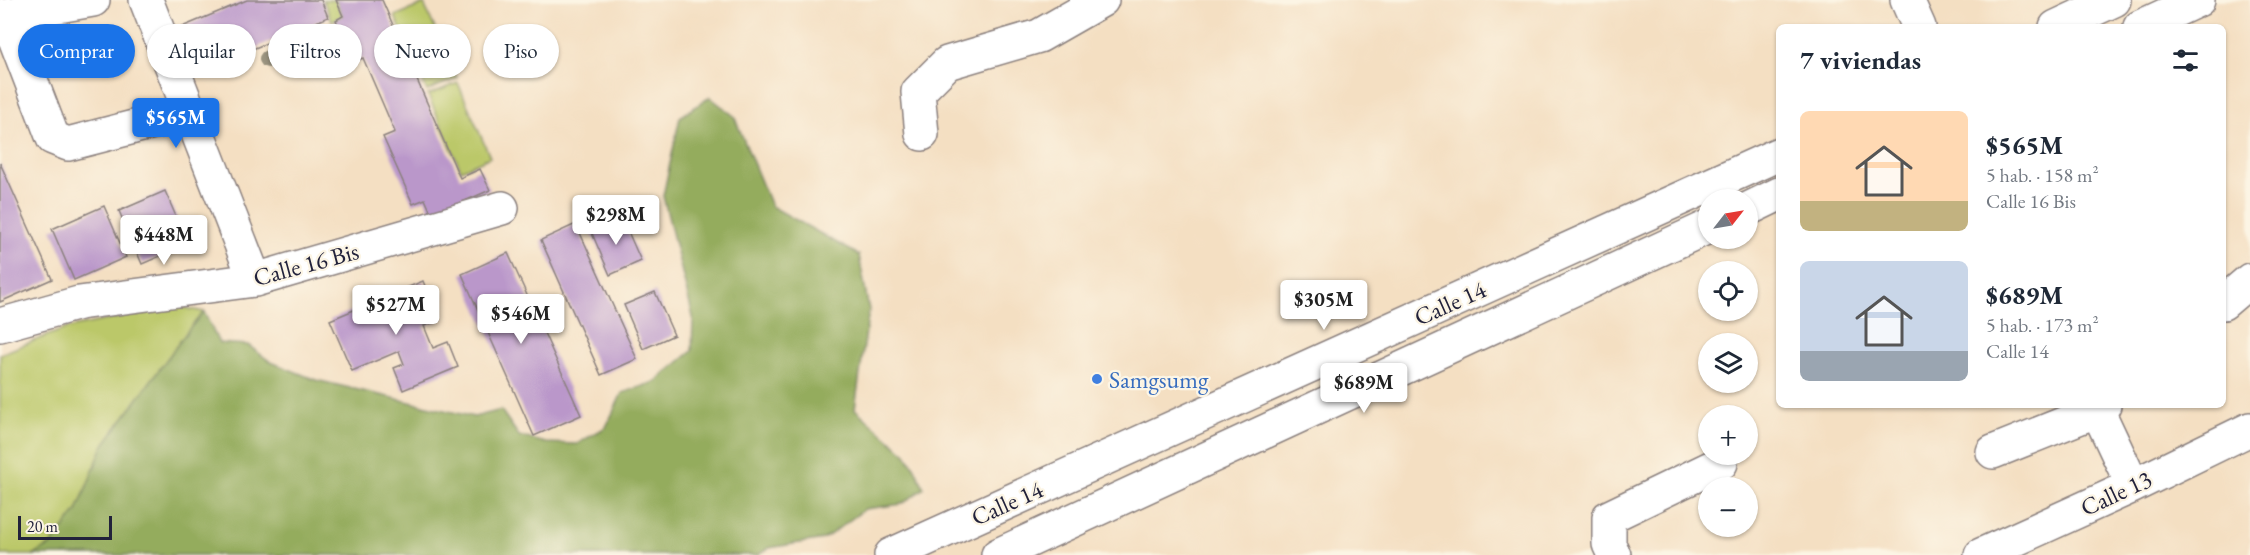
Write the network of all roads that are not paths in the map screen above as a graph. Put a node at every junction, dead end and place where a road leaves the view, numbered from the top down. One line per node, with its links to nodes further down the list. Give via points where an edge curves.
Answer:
1 (93, 0): 7 (main road)
2 (146, 0): 11 (main road)
3 (1102, 0): 12 (main road, via 1039,36 946,63 918,92)
4 (1907, 0): 8 (main road)
5 (2114, 0): 9 (main road)
6 (2198, 0): 10 (main road)
7 (3, 15): 11 (main road, via 53,138 68,144)
8 (1918, 24)
9 (2062, 24)
10 (2146, 24)
11 (190, 116): 18 (main road)
12 (922, 134)
13 (1776, 155): 28 (main road, Calle 14)
14 (1776, 195): 15 (main road)
15 (1758, 204)
16 (502, 208): 18 (main road, Calle 16 Bis)
17 (1698, 232): 29 (main road, Calle 14)
18 (255, 280): 21 (main road, Calle 16 Bis, via 79,303)
19 (2250, 280): 20 (main road)
20 (2226, 300)
21 (0, 325)
22 (2097, 408): 25 (main road)
23 (2099, 408): 27 (main road)
24 (2250, 429): 27 (main road, Calle 13)
25 (1994, 452)
26 (1717, 465): 30 (main road, via 1609,517 1609,544)
27 (2133, 486): 31 (main road, Calle 13)
28 (891, 555)
29 (998, 555)
30 (1614, 555)
31 (1981, 555)

